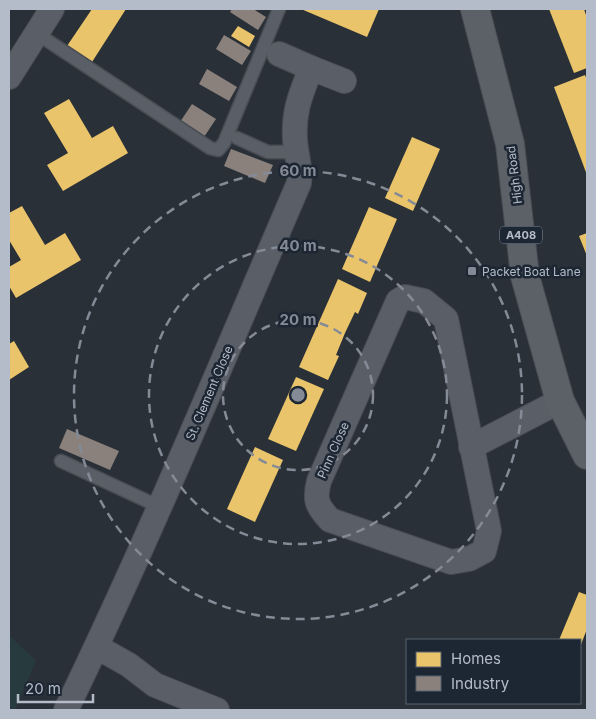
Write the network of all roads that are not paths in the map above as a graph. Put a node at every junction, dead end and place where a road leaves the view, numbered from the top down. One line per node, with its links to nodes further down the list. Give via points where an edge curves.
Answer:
1 (52, 9): 4 (street)
2 (279, 9): 4 (lane, via 224,143 218,150 210,148)
3 (475, 9): 11 (main road, High Road / A408, via 510,144 525,276)
4 (36, 33): 7 (street)
5 (279, 54): 6 (street)
6 (311, 68): 8 (street); 10 (street, St. Clement Close, via 297,103)
7 (9, 77)
8 (344, 81)
9 (238, 138): 10 (lane, via 268,152)
10 (296, 152): 15 (street, St. Clement Close, via 301,169 299,182)
11 (560, 401): 12 (street); 13 (main road, High Road / A408)
12 (471, 447): 12 (street, Pinn Close, via 489,531 484,551 468,559 451,562 330,520 320,510 315,494 318,481 398,301 405,297 424,301 446,319)
13 (587, 455)
14 (61, 461): 15 (lane)
15 (160, 506): 16 (street, St. Clement Close)
16 (97, 647): 17 (street, St. Clement Close); 18 (street, via 129,665 155,686)
17 (66, 710)
18 (217, 710)

